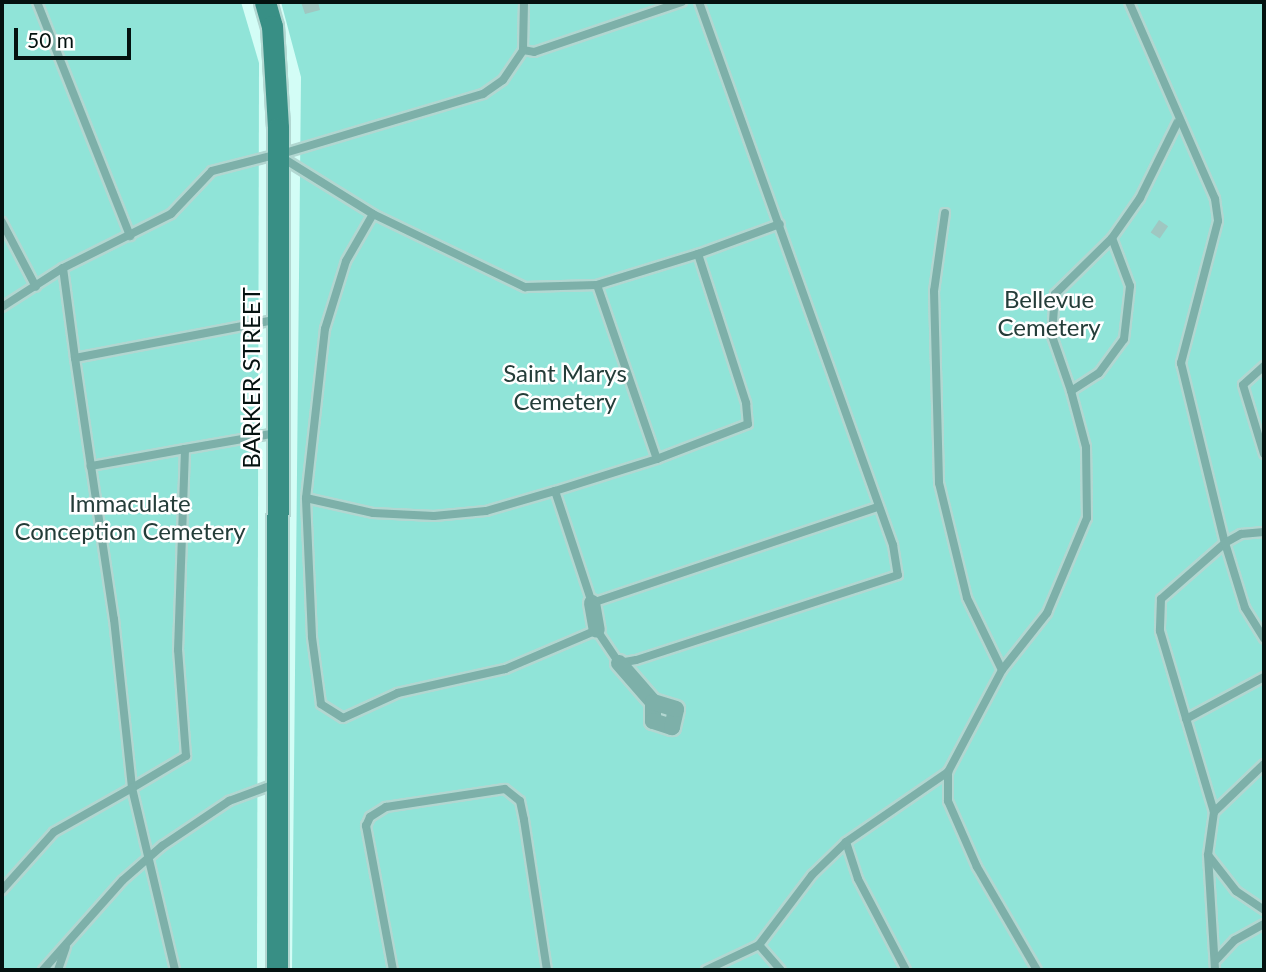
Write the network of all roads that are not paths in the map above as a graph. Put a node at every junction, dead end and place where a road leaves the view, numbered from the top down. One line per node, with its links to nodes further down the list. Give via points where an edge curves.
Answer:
1 (37, 2): 14 (lane)
2 (265, 2): 9 (main road, BARKER STREET, via 276,65)
3 (524, 2): 7 (lane)
4 (682, 2): 7 (lane, via 542,51)
5 (699, 2): 13 (lane)
6 (1129, 2): 8 (lane)
7 (523, 50): 9 (lane, via 503,80 484,94)
8 (1177, 123): 15 (lane, via 1140,198); 34 (lane, via 1215,199 1218,221 1182,341 1181,363)
9 (278, 155): 11 (lane); 14 (lane, via 212,171 171,214); 21 (main road, BARKER STREET)
10 (945, 213): 39 (lane, via 934,291 939,483 968,598)
11 (373, 214): 18 (lane, via 525,287); 31 (lane, via 346,261 325,330)
12 (2, 222): 19 (lane)
13 (780, 223): 16 (lane); 32 (lane)
14 (130, 236): 17 (lane)
15 (1112, 238): 24 (lane, via 1130,286 1124,339 1099,373); 24 (lane, via 1055,294 1052,336)
16 (698, 254): 18 (lane); 28 (lane, via 746,403 748,424)
17 (64, 268): 19 (lane); 22 (lane)
18 (597, 285): 28 (lane)
19 (36, 287): 20 (lane)
20 (2, 307)
21 (278, 320): 22 (lane); 25 (main road, BARKER STREET)
22 (75, 358): 29 (lane)
23 (1264, 366): 27 (lane, via 1246,377 1243,385)
24 (1071, 391): 39 (lane, via 1086,447 1087,519 1047,613)
25 (277, 433): 26 (lane); 45 (main road, BARKER STREET)
26 (185, 449): 29 (lane); 46 (lane, via 178,650 186,756)
27 (1264, 454)
28 (657, 459): 30 (lane)
29 (91, 466): 46 (lane)
30 (555, 491): 31 (lane, via 486,511 434,516 373,513); 35 (lane)
31 (306, 498): 36 (lane, via 315,670 321,704 335,718 363,711 398,693 505,669)
32 (878, 507): 35 (lane); 38 (lane, via 898,575)
33 (1264, 532): 34 (lane, via 1241,534)
34 (1225, 542): 37 (lane, via 1245,608); 42 (lane, via 1161,599 1160,631)
35 (592, 603): 36 (street)
36 (597, 630): 38 (lane)
37 (1264, 639)
38 (619, 663): 41 (street)
39 (1002, 670): 44 (lane)
40 (1264, 677): 42 (lane)
41 (653, 702)
42 (1186, 719): 47 (lane)
43 (1264, 764): 47 (lane)
44 (948, 772): 48 (lane); 66 (lane, via 954,824)
45 (275, 784): 50 (lane, via 229,801); 57 (main road, BARKER STREET)
46 (132, 788): 50 (lane); 51 (lane, via 54,832)
47 (1214, 812): 49 (lane)
48 (846, 842): 55 (lane, via 812,875); 65 (lane, via 858,879)
49 (1208, 855): 52 (lane, via 1236,891); 56 (lane)
50 (149, 856): 54 (lane); 60 (lane)
51 (2, 890)
52 (1264, 911)
53 (1264, 923): 56 (lane, via 1235,940)
54 (68, 940): 58 (lane); 59 (lane)
55 (760, 945): 63 (lane); 64 (lane)
56 (1217, 959): 67 (lane)
57 (277, 968)
58 (43, 970)
59 (58, 970)
60 (175, 970)
61 (393, 970): 62 (lane, via 366,826 370,817 386,807 505,789 520,801)
62 (547, 970)
63 (706, 970)
64 (781, 970)
65 (906, 970)
66 (1037, 970)
67 (1215, 970)

